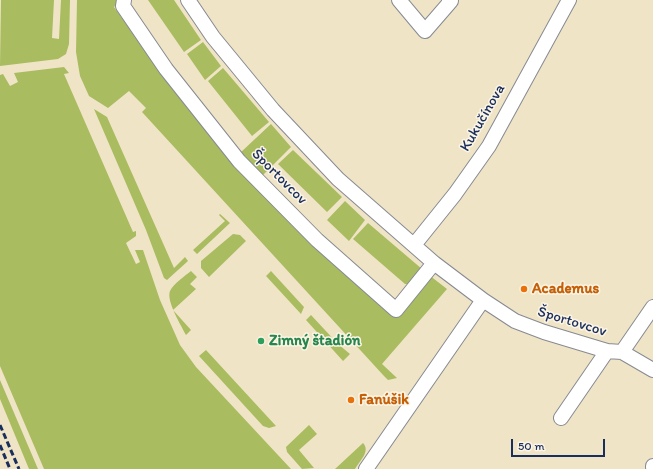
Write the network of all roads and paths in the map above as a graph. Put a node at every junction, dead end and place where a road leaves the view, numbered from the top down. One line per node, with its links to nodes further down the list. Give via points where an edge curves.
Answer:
1 (124, 0): 7 (street, Športovcov, via 123,6 166,69 239,161 317,240 396,310)
2 (188, 0): 6 (street, Športovcov, via 213,37 273,110 338,179)
3 (399, 0): 4 (street, via 425,31 451,1)
4 (449, 0)
5 (569, 0): 6 (street, Kukučínova, via 489,146)
6 (414, 245): 7 (street, Športovcov)
7 (434, 263): 8 (street, Športovcov)
8 (483, 300): 10 (street, Športovcov, via 515,321); 14 (street)
9 (653, 307): 11 (street)
10 (607, 351): 11 (street, Športovcov); 13 (street)
11 (622, 352): 12 (street, Športovcov)
12 (653, 370)
13 (561, 418)
14 (366, 469)

